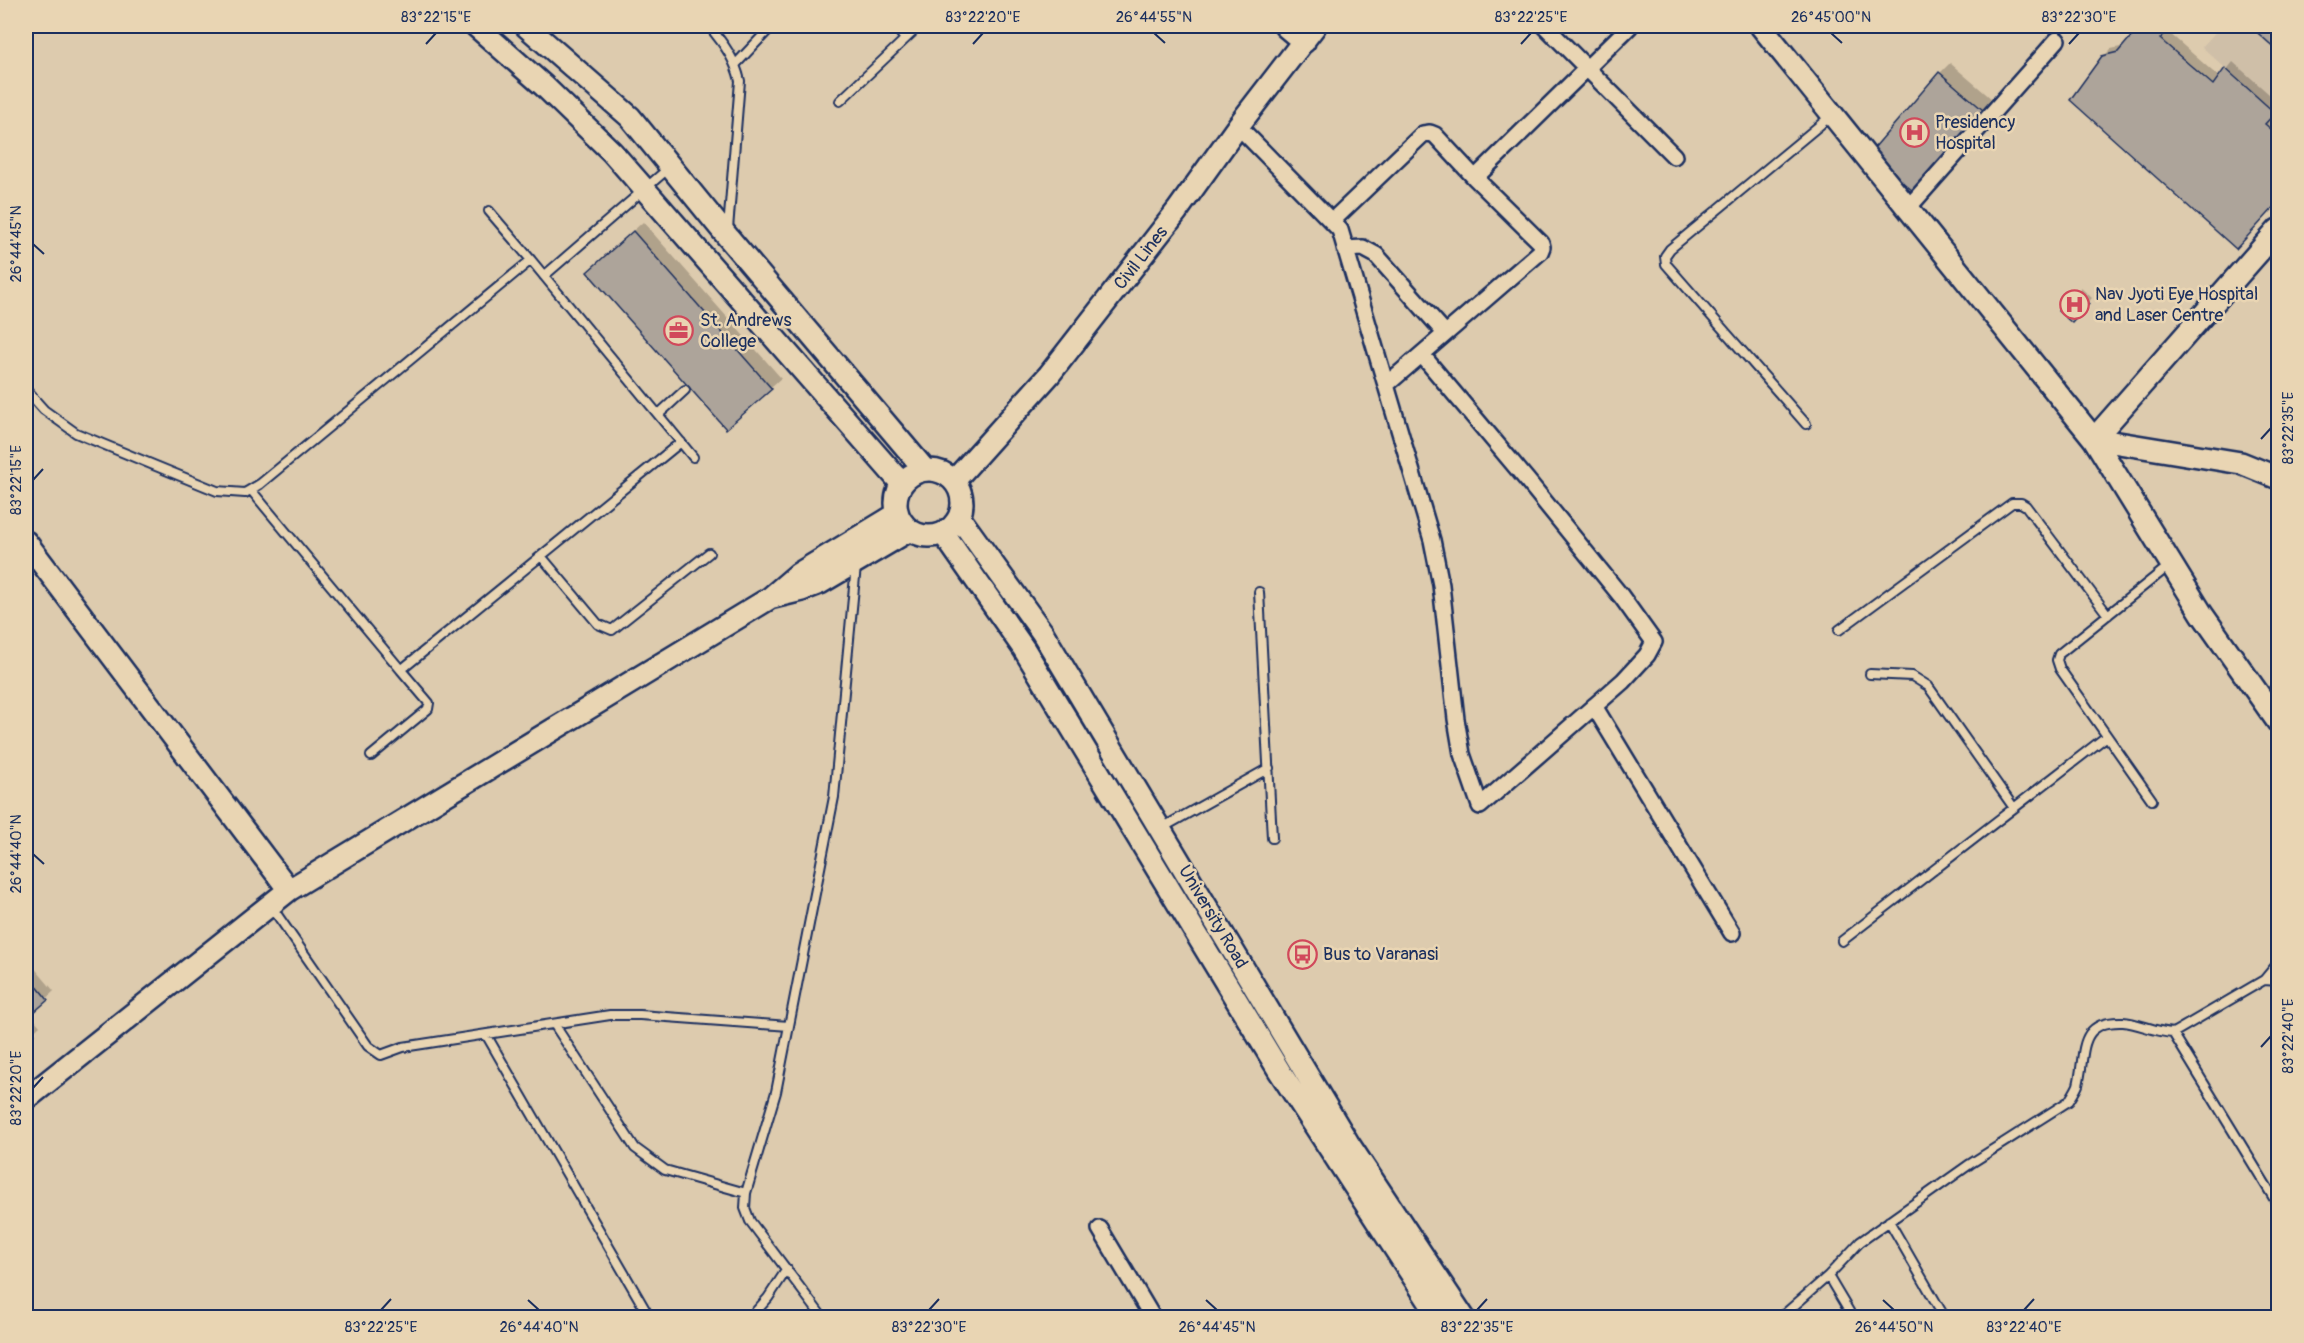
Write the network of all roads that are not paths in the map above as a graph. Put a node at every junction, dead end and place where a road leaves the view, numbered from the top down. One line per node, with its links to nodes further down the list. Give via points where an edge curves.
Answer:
1 (476, 26): 22 (main road, via 544,86)
2 (526, 26): 20 (main road, via 630,117)
3 (709, 26): 14 (lane)
4 (772, 26): 14 (lane)
5 (895, 26): 12 (lane)
6 (919, 26): 12 (lane)
7 (1285, 26): 11 (main road)
8 (1545, 26): 15 (street)
9 (1630, 26): 15 (street)
10 (1761, 26): 17 (main road)
11 (1310, 34): 18 (main road, Civil Lines)
12 (905, 39): 16 (lane)
13 (2057, 40): 23 (street)
14 (736, 64): 27 (lane, via 740,81)
15 (1588, 67): 19 (street); 21 (street)
16 (840, 101)
17 (1833, 114): 23 (main road); 37 (lane, via 1665,256 1666,264)
18 (1238, 126): 25 (street); 43 (main road, Civil Lines, via 1049,375)
19 (1674, 156)
20 (670, 166): 22 (lane); 27 (main road)
21 (1475, 177): 25 (street, via 1436,135 1423,134); 31 (street, via 1542,247)
22 (645, 188): 30 (lane); 44 (main road)
23 (1908, 208): 38 (main road)
24 (489, 211): 29 (lane)
25 (1332, 221): 28 (street, via 1340,230)
26 (2278, 230): 38 (main road)
27 (727, 236): 41 (main road)
28 (1345, 249): 31 (street, via 1363,248 1376,255); 33 (street)
29 (531, 260): 30 (lane); 45 (lane)
30 (544, 276): 36 (lane)
31 (1445, 333): 32 (street)
32 (1422, 356): 33 (street); 60 (street, via 1622,596 1653,639 1647,655)
33 (1386, 385): 60 (street, via 1432,540 1462,754 1480,806)
34 (26, 390): 45 (lane, via 44,410 76,433 217,491 244,494)
35 (685, 390): 36 (lane)
36 (659, 414): 39 (lane)
37 (1806, 424)
38 (2094, 439): 42 (main road, via 2241,463); 53 (main road)
39 (681, 442): 40 (lane); 51 (lane)
40 (693, 457)
41 (925, 470): 43 (main road, via 939,471); 44 (main road, via 909,476)
42 (2278, 478)
43 (954, 481): 46 (main road, via 961,495)
44 (902, 484): 47 (main road, via 896,504)
45 (251, 490): 58 (lane)
46 (959, 517): 48 (main road); 67 (main road, University Road, via 1042,632)
47 (904, 522): 48 (main road, via 921,535); 52 (main road); 55 (main road, via 798,573)
48 (943, 533): 69 (main road, University Road, via 1024,649)
49 (26, 542): 70 (main road)
50 (709, 553): 51 (lane, via 612,630 598,624)
51 (542, 556): 58 (lane)
52 (856, 562): 55 (main road, via 811,587); 78 (lane, via 834,797)
53 (2171, 564): 56 (lane); 61 (main road)
54 (1259, 592): 64 (lane)
55 (770, 598): 70 (main road)
56 (2108, 615): 57 (lane, via 2026,506 2012,503); 62 (lane, via 2057,660)
57 (1839, 630)
58 (401, 670): 63 (lane, via 429,703 428,709)
59 (1870, 674): 66 (lane, via 1912,676 1928,686)
60 (1594, 706): 72 (street)
61 (2278, 722)
62 (2107, 736): 65 (lane); 66 (lane)
63 (371, 756)
64 (1269, 768): 67 (lane); 68 (lane)
65 (2152, 800)
66 (2014, 808): 73 (lane)
67 (1160, 829): 69 (lane); 88 (main road, University Road, via 1348,1143)
68 (1272, 838)
69 (1140, 840): 93 (main road, University Road, via 1280,1072)
70 (289, 890): 71 (main road)
71 (270, 904): 80 (lane, via 368,1046 381,1055 403,1047); 81 (main road)
72 (1732, 933)
73 (1842, 941)
74 (2278, 963): 75 (lane)
75 (2264, 980): 76 (lane); 79 (lane)
76 (2278, 981)
77 (554, 1024): 78 (lane, via 630,1015); 80 (lane); 82 (lane, via 635,1148 645,1157 665,1170)
78 (789, 1026): 82 (lane, via 776,1092)
79 (2173, 1033): 83 (lane); 84 (lane, via 2126,1022 2100,1026 2086,1038 2078,1085 2069,1101)
80 (487, 1036): 89 (lane)
81 (26, 1098)
82 (746, 1193): 86 (lane, via 750,1221)
83 (2278, 1205)
84 (1888, 1221): 87 (lane, via 1860,1242); 96 (lane)
85 (1100, 1229): 92 (street)
86 (787, 1269): 90 (lane); 91 (lane)
87 (1828, 1276): 94 (lane); 95 (lane)
88 (1460, 1316)
89 (650, 1317)
90 (750, 1317)
91 (823, 1317)
92 (1153, 1317)
93 (1440, 1317)
94 (1780, 1317)
95 (1853, 1317)
96 (1945, 1317)

